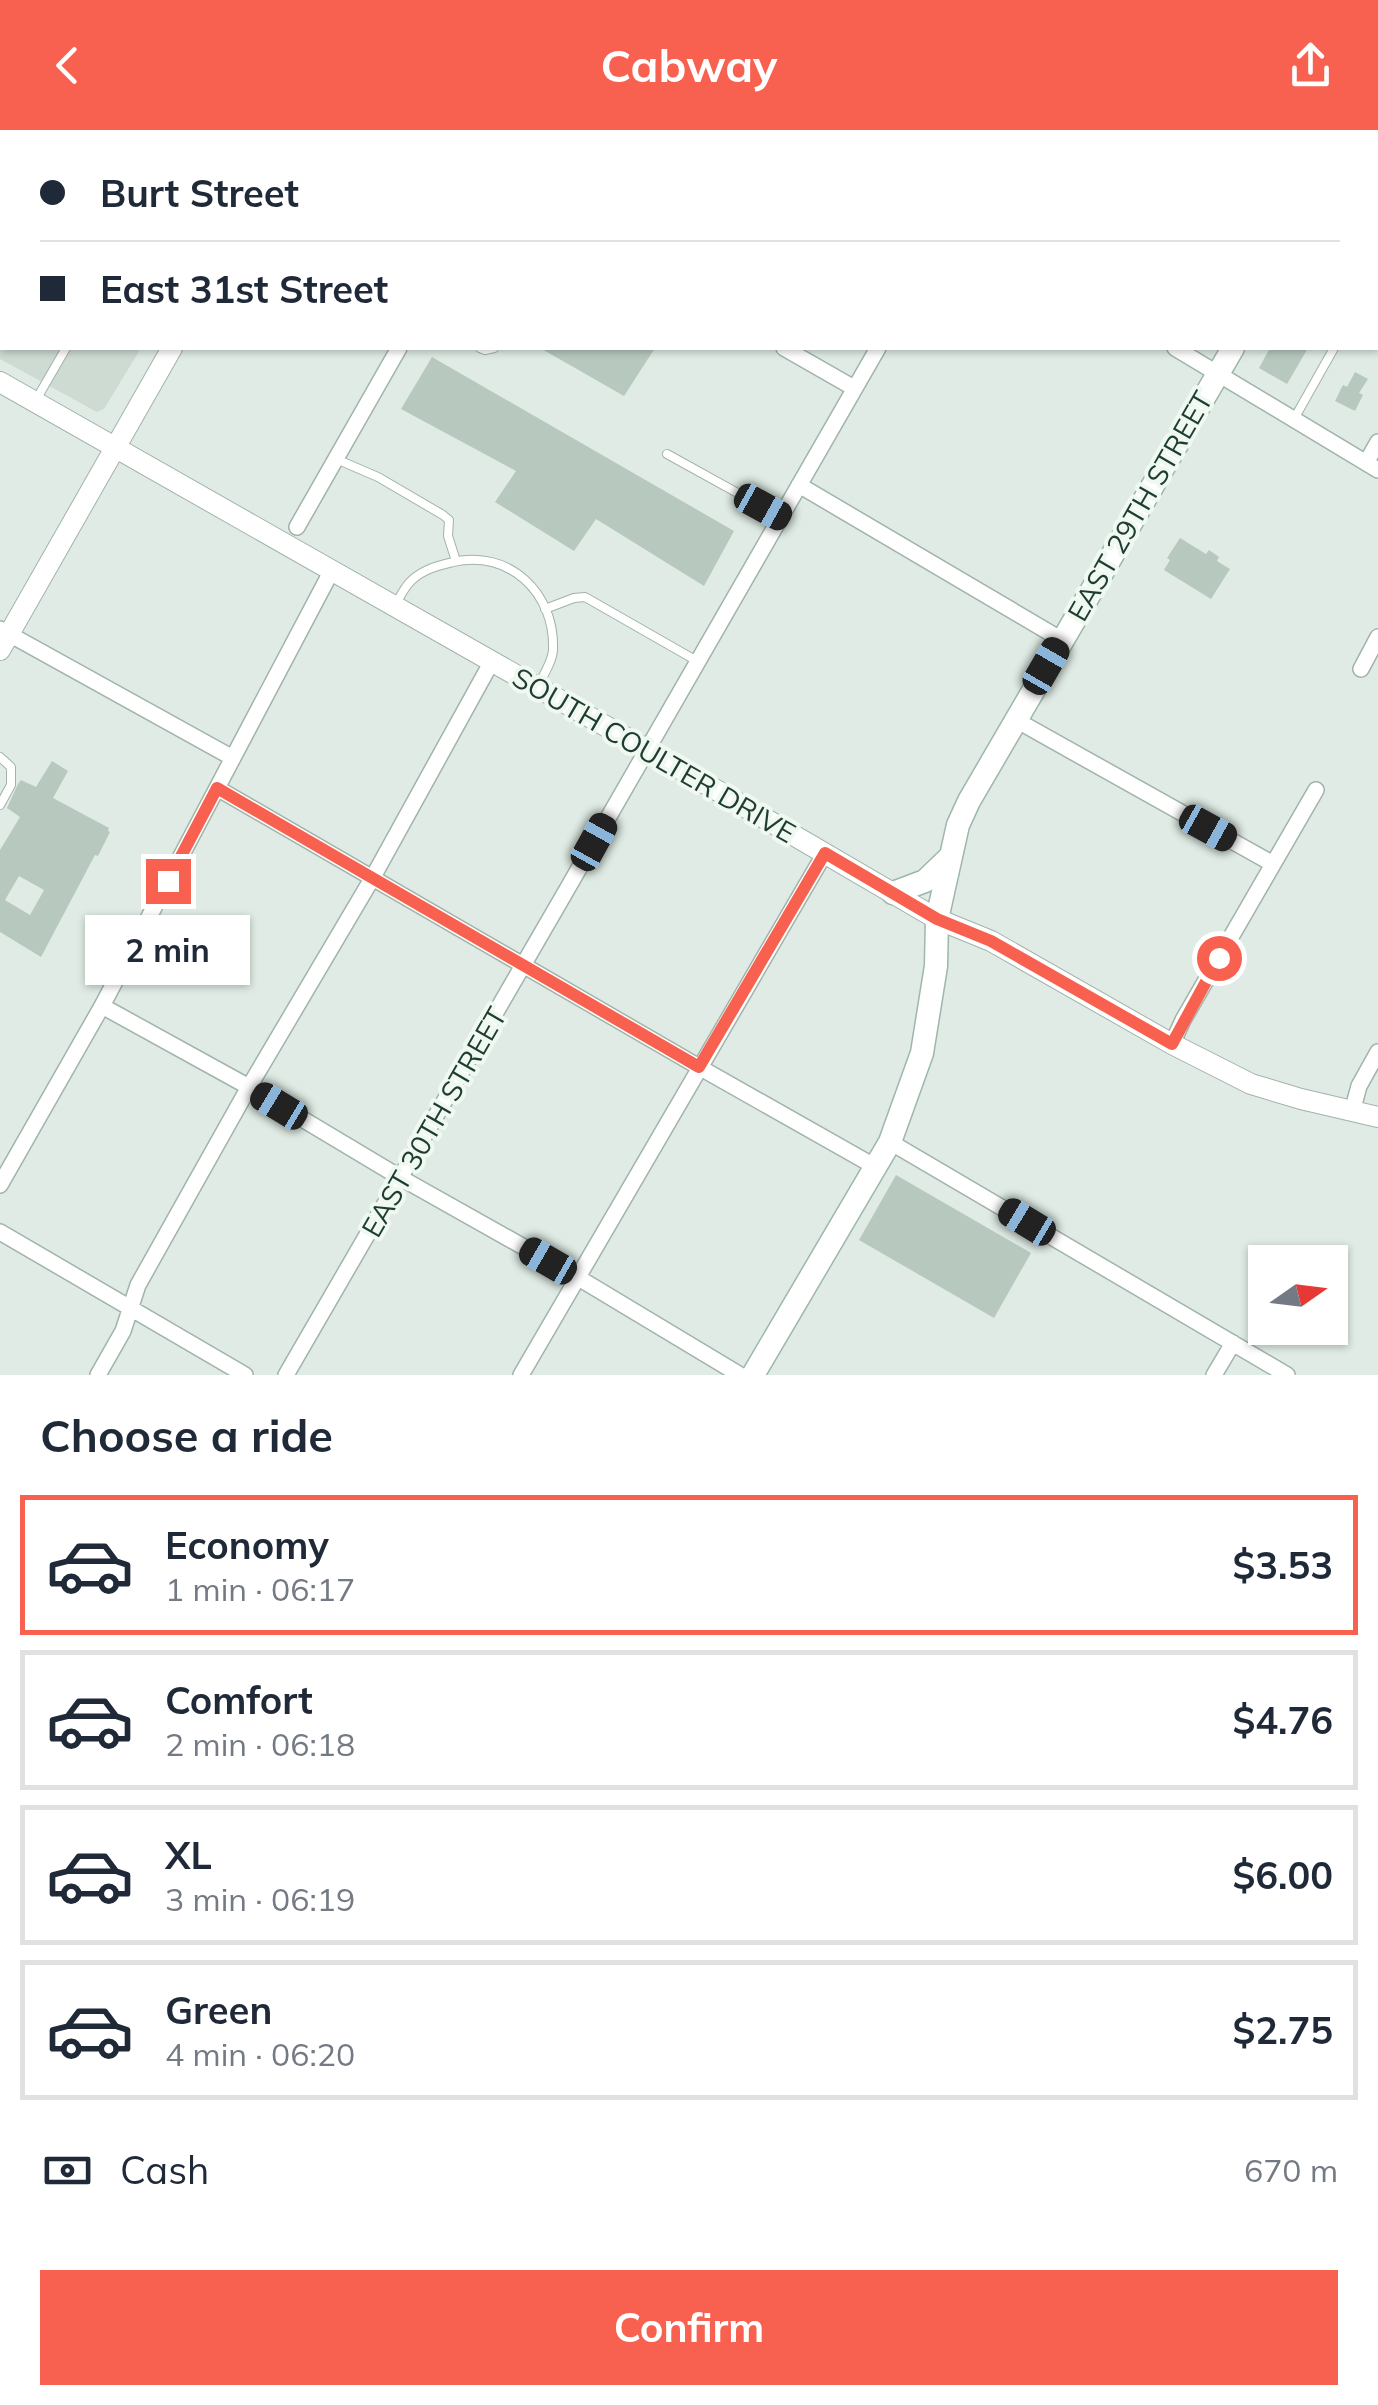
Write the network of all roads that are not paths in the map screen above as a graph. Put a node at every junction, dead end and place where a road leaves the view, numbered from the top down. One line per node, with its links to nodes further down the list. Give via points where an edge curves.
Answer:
1 (65, 350): 12 (lane)
2 (171, 350): 15 (street)
3 (399, 350): 17 (street)
4 (788, 350): 11 (street)
5 (877, 350): 11 (street, EAST 30TH STREET)
6 (1179, 350): 9 (street)
7 (1233, 350): 9 (main road, EAST 29TH STREET)
8 (1333, 350): 13 (lane)
9 (1219, 373): 13 (street); 28 (main road, EAST 29TH STREET)
10 (0, 382): 12 (street, SOUTH COULTER DRIVE)
11 (854, 388): 19 (street, EAST 30TH STREET)
12 (35, 402): 15 (street, SOUTH COULTER DRIVE)
13 (1294, 419): 18 (street)
14 (1378, 442): 18 (street)
15 (116, 448): 23 (street, SOUTH COULTER DRIVE); 27 (street)
16 (667, 454): 20 (lane)
17 (336, 458): 21 (street); 22 (lane, via 443,514)
18 (1372, 467)
19 (799, 485): 20 (street, EAST 30TH STREET); 28 (street)
20 (781, 517): 29 (street, EAST 30TH STREET)
21 (297, 526)
22 (456, 561): 24 (lane, via 429,568); 25 (lane, via 492,560 519,572)
23 (331, 572): 24 (street, SOUTH COULTER DRIVE); 36 (street)
24 (394, 607): 30 (street, SOUTH COULTER DRIVE)
25 (544, 610): 29 (lane, via 585,597); 32 (lane, via 554,652)
26 (1378, 637): 31 (street)
27 (3, 638): 36 (street)
28 (1062, 640): 33 (main road, EAST 29TH STREET)
29 (697, 661): 34 (street, EAST 30TH STREET)
30 (491, 662): 32 (street, SOUTH COULTER DRIVE); 43 (street)
31 (1361, 669)
32 (537, 688): 34 (street, SOUTH COULTER DRIVE)
33 (1016, 720): 41 (main road, EAST 29TH STREET, via 969,800); 42 (street)
34 (646, 749): 40 (street, SOUTH COULTER DRIVE); 46 (street, EAST 30TH STREET)
35 (0, 757): 39 (lane, via 11,768 11,785)
36 (233, 758): 37 (street)
37 (217, 788): 43 (street); 47 (street)
38 (1316, 790): 42 (street)
39 (0, 805)
40 (825, 853): 44 (street, SOUTH COULTER DRIVE); 50 (street)
41 (950, 858): 44 (main road, via 926,881); 45 (main road, EAST 29TH STREET)
42 (1272, 864): 48 (street)
43 (373, 876): 46 (street); 51 (street)
44 (893, 893): 45 (street, SOUTH COULTER DRIVE)
45 (937, 919): 48 (street, SOUTH COULTER DRIVE, via 991,941); 54 (main road, EAST 29TH STREET, via 926,1037)
46 (525, 965): 50 (street); 56 (street, EAST 30TH STREET)
47 (102, 1006): 51 (street); 57 (street)
48 (1172, 1044): 52 (street, SOUTH COULTER DRIVE, via 1251,1084)
49 (1378, 1052): 52 (street)
50 (699, 1067): 55 (street); 59 (street)
51 (249, 1088): 56 (street); 60 (street)
52 (1352, 1112): 53 (street, SOUTH COULTER DRIVE)
53 (1378, 1117)
54 (890, 1142): 55 (main road, EAST 29TH STREET); 61 (street)
55 (874, 1166): 67 (main road, EAST 29TH STREET)
56 (401, 1178): 59 (street); 64 (street, EAST 30TH STREET)
57 (0, 1185)
58 (0, 1232): 60 (street)
59 (577, 1278): 65 (street); 66 (street)
60 (130, 1310): 62 (street); 63 (street)
61 (1233, 1343): 68 (street); 69 (street)
62 (98, 1375)
63 (244, 1375)
64 (286, 1375)
65 (521, 1375)
66 (740, 1375)
67 (753, 1375)
68 (1214, 1375)
69 (1287, 1375)

